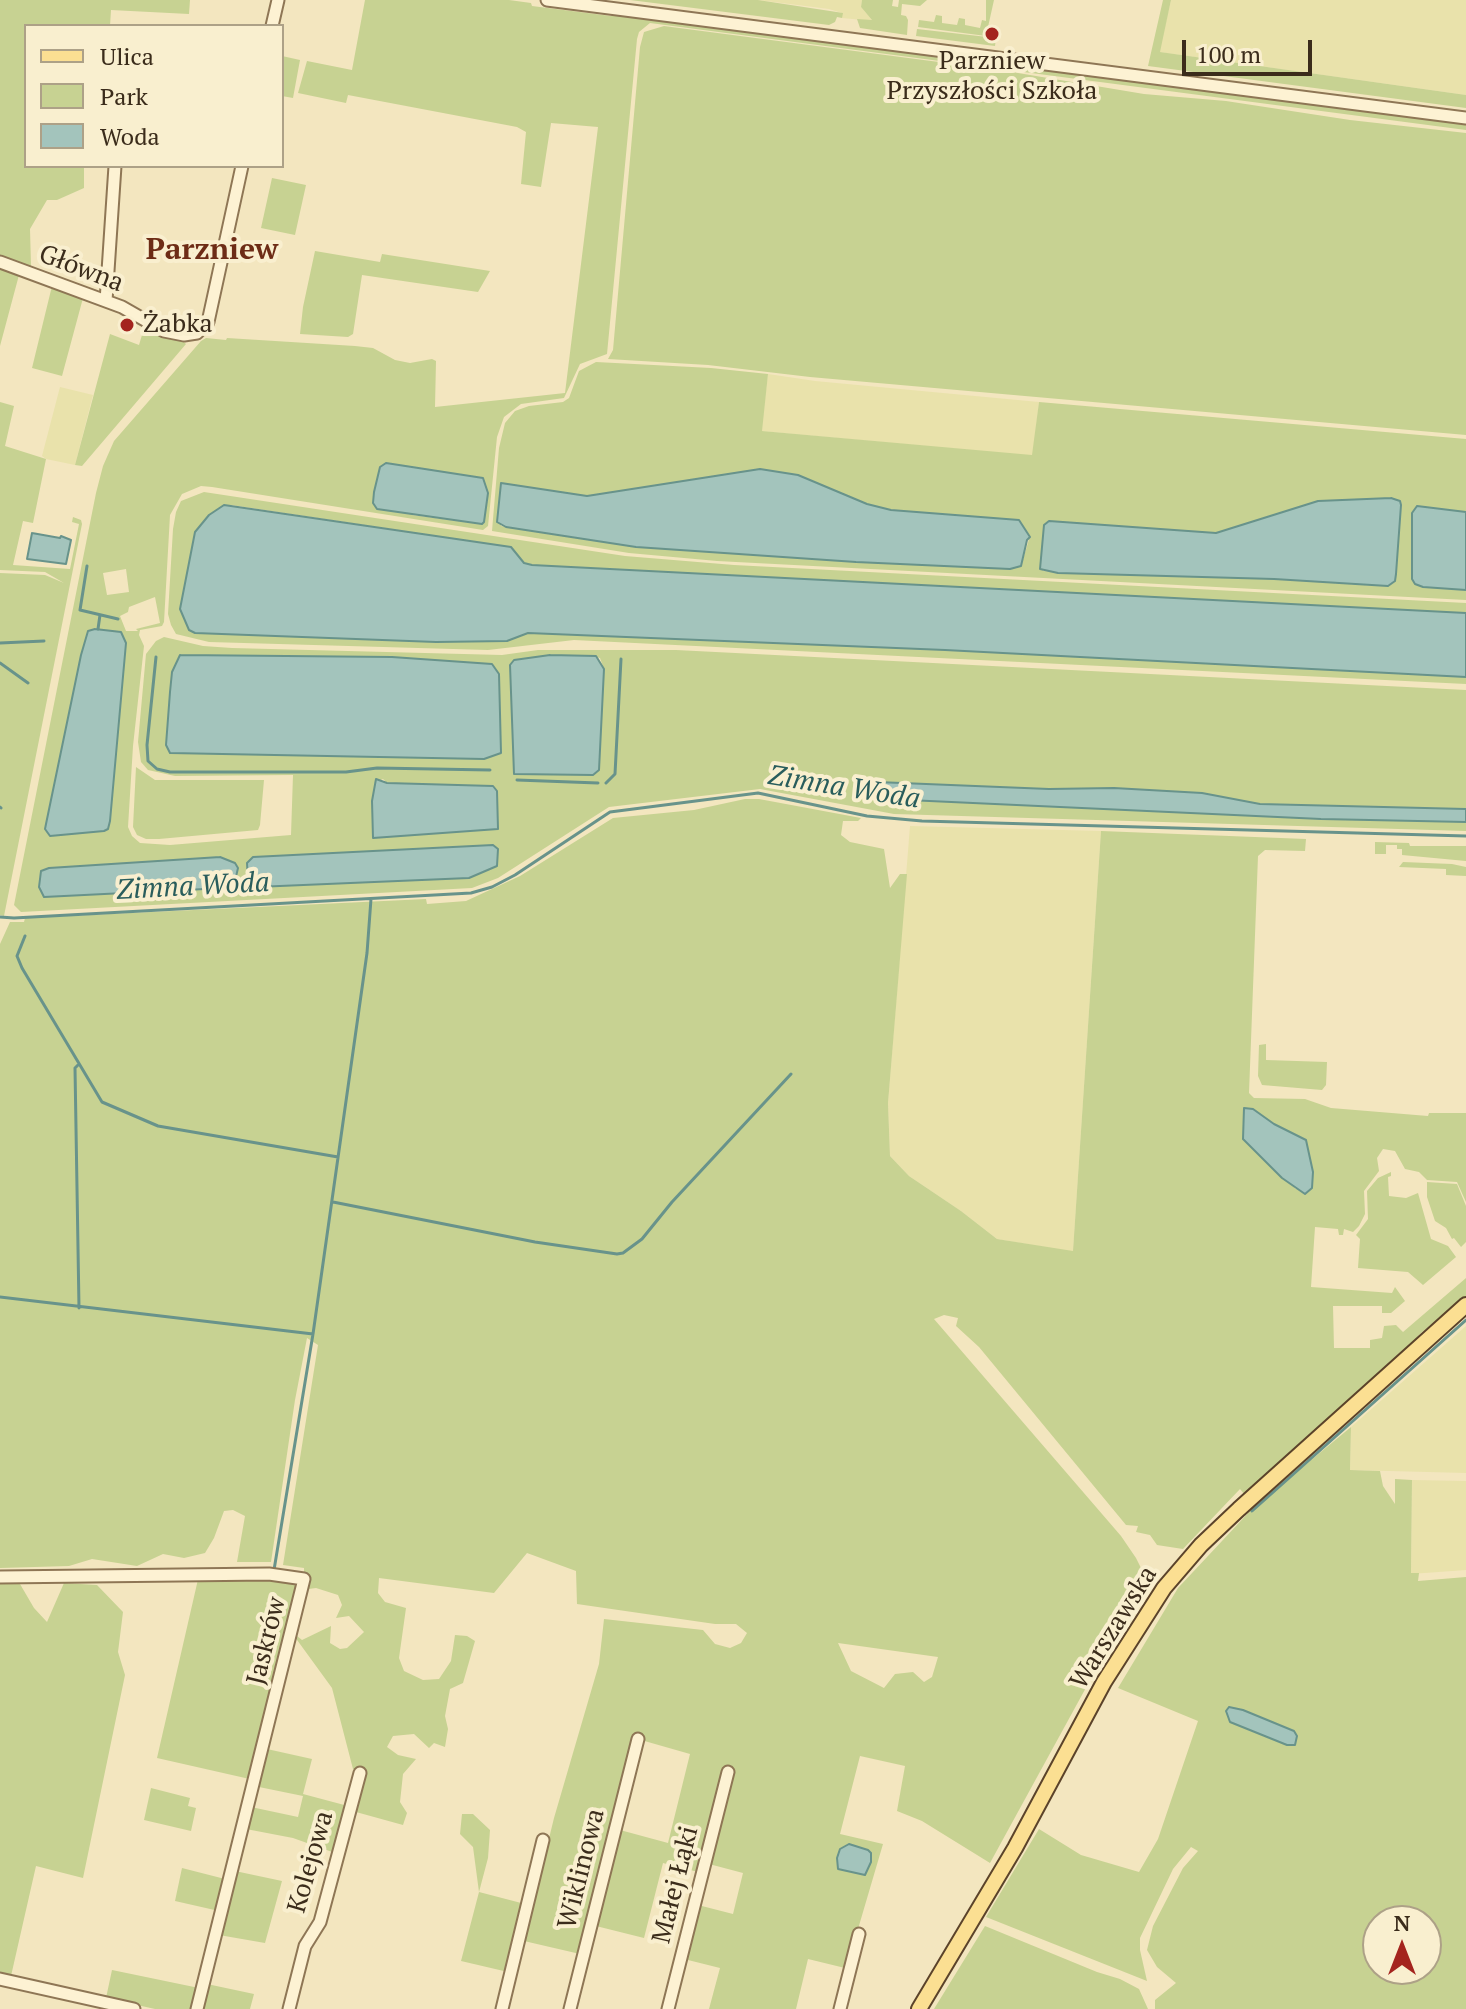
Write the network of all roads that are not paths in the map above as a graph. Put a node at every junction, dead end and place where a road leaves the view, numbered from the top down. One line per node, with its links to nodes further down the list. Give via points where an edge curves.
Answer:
1 (278, 0): 3 (street)
2 (547, 0): 4 (street)
3 (272, 24)
4 (1466, 118)
5 (115, 168): 8 (street)
6 (242, 168): 8 (street, Główna, via 208,322 201,331 164,331)
7 (0, 262): 8 (street, Główna)
8 (106, 301)
9 (1466, 1305): 24 (main road, Warszawska, via 1239,1509 1164,1588 1104,1682 1015,1848)
10 (0, 1577): 18 (street, Jaskrów, via 269,1574 304,1579)
11 (638, 1739): 21 (street, Wiklinowa)
12 (728, 1772): 22 (street, Małej Łąki)
13 (360, 1773): 19 (street, Kolejowa, via 320,1922 303,1952)
14 (543, 1840): 20 (street)
15 (859, 1934): 23 (street)
16 (0, 1979): 17 (street)
17 (134, 2009)
18 (197, 2009)
19 (289, 2009)
20 (502, 2009)
21 (570, 2009)
22 (668, 2009)
23 (840, 2009)
24 (919, 2009)

